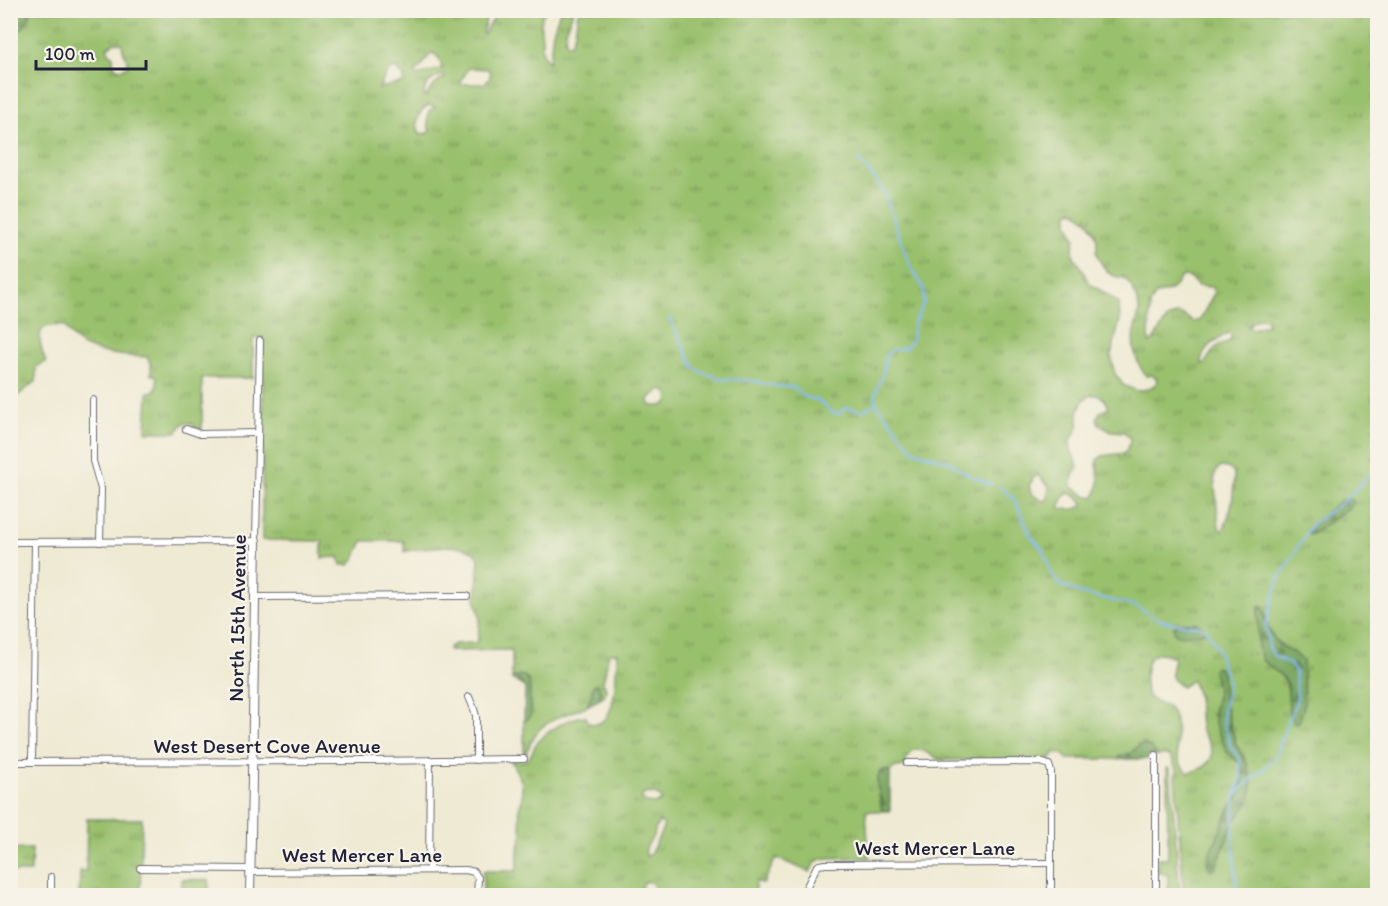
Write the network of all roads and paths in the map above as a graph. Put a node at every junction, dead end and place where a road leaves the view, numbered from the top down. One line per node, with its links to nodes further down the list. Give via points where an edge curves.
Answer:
1 (260, 341): 4 (street, North 15th Avenue)
2 (93, 400): 8 (street, via 93,461 101,489)
3 (186, 429): 4 (street, via 200,434)
4 (258, 433): 5 (street, North 15th Avenue)
5 (256, 541): 8 (street); 10 (street, North 15th Avenue)
6 (10, 542): 7 (street)
7 (35, 542): 8 (street); 18 (street)
8 (100, 542)
9 (467, 596): 10 (street)
10 (255, 597): 15 (street, North 15th Avenue)
11 (469, 698): 14 (street, via 476,716)
12 (1156, 756): 30 (street)
13 (524, 759): 14 (street, West Desert Cove Avenue)
14 (476, 760): 16 (street, West Desert Cove Avenue)
15 (252, 761): 16 (street, West Desert Cove Avenue); 18 (street, West Desert Cove Avenue); 22 (street, North 15th Avenue)
16 (430, 761): 23 (street)
17 (10, 762): 18 (street, West Desert Cove Avenue)
18 (32, 762)
19 (907, 763): 20 (street, via 1049,765)
20 (1051, 863): 28 (street, West Mercer Lane, via 825,864 816,868); 29 (street)
21 (141, 868): 22 (street, West Mercer Lane)
22 (250, 870): 23 (street, West Mercer Lane); 26 (street, North 15th Avenue)
23 (429, 870): 27 (street, West Mercer Lane, via 474,872 478,878)
24 (51, 877): 25 (street)
25 (51, 896)
26 (250, 896)
27 (477, 896)
28 (802, 896)
29 (1051, 896)
30 (1156, 896)

